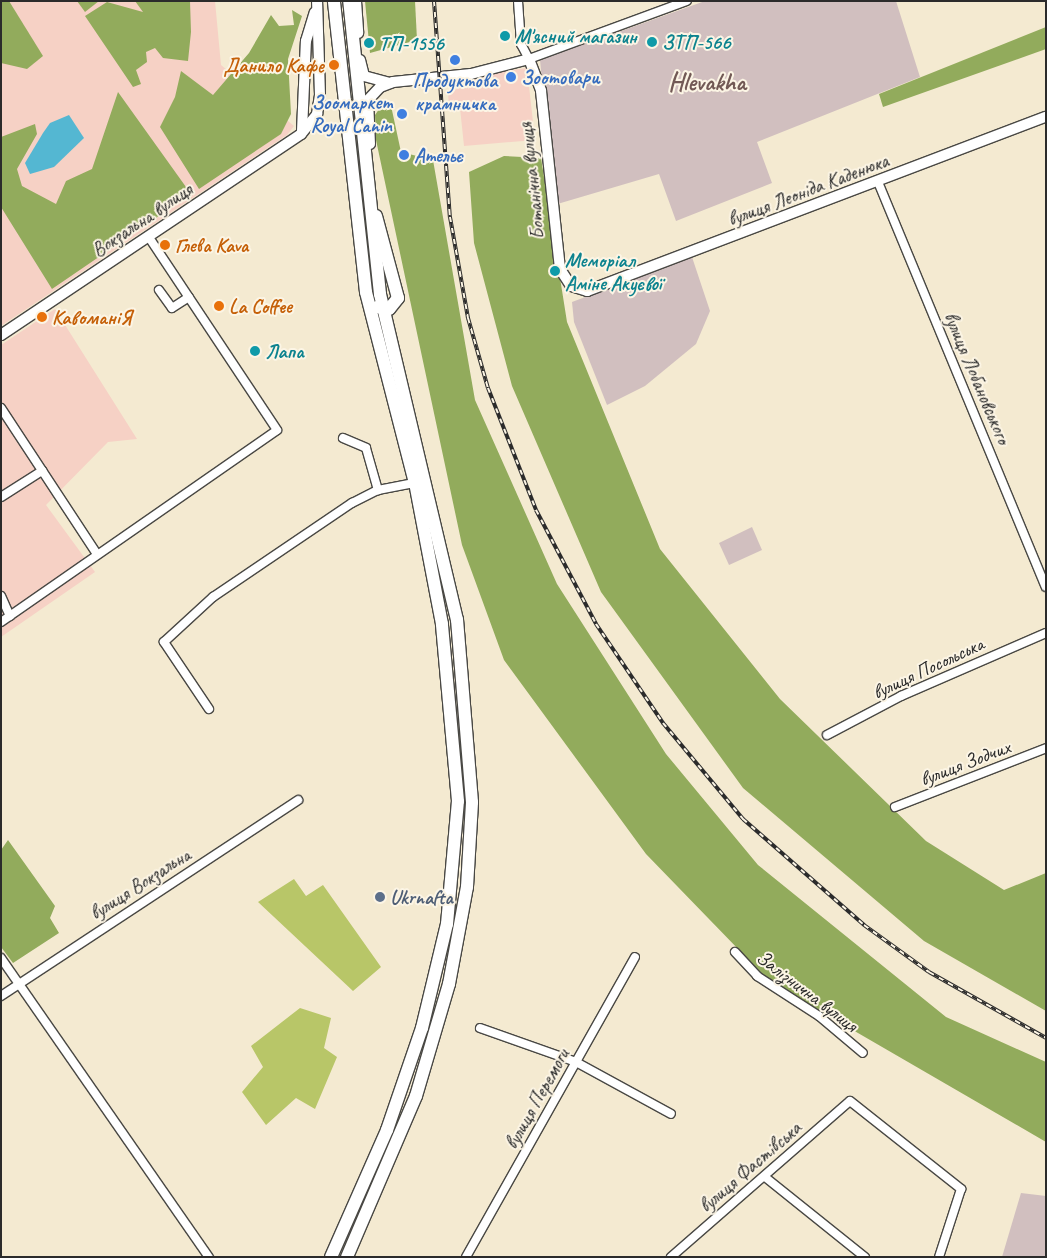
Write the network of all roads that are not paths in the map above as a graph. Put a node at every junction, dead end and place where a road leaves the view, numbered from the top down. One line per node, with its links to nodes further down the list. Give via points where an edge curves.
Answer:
1 (334, 1): 21 (highway)
2 (350, 1): 16 (highway)
3 (356, 1): 10 (street, via 360,67 364,76)
4 (518, 1): 7 (street, Ботанічна вулиця, via 522,44)
5 (687, 1): 7 (street)
6 (317, 3): 8 (street); 9 (street)
7 (529, 59): 10 (street, via 472,74); 19 (street, Ботанічна вулиця, via 541,91 560,269 571,286)
8 (304, 65): 9 (street); 11 (street)
9 (319, 67): 12 (street)
10 (390, 83): 16 (street, via 374,91 368,100)
11 (305, 103): 12 (street); 14 (street)
12 (319, 104): 14 (street)
13 (1046, 117): 15 (street, вулиця Леоніда Каденюка)
14 (301, 134): 17 (street, Вокзальна вулиця)
15 (878, 182): 19 (street, вулиця Леоніда Каденюка, via 596,290); 31 (street, вулиця Лобановського)
16 (367, 187): 22 (highway); 22 (highway, via 398,287 395,305)
17 (149, 237): 20 (street); 23 (street, Вокзальна вулиця)
18 (158, 290): 20 (street, via 172,308)
19 (581, 291)
20 (189, 297): 30 (street, via 277,430)
21 (367, 300): 22 (highway); 27 (highway)
22 (384, 310): 54 (highway, via 457,620 470,732 472,811 459,938 432,1046 402,1132)
23 (1, 335)
24 (1, 408): 26 (street)
25 (343, 438): 28 (street, via 366,448)
26 (42, 471): 29 (street); 30 (street)
27 (415, 483): 28 (street); 53 (highway, via 442,624 455,733 458,801 454,879 437,971 405,1080)
28 (378, 490): 37 (street, via 264,560 164,642)
29 (1, 497)
30 (98, 554): 34 (street)
31 (1044, 575): 32 (street, вулиця Лобановського)
32 (1046, 587)
33 (1, 596): 34 (street)
34 (10, 616): 35 (street)
35 (1, 622)
36 (1046, 633): 38 (street, вулиця Посольська, via 901,696)
37 (209, 708)
38 (827, 735)
39 (1046, 748): 41 (street, вулиця Зодчих)
40 (298, 800): 45 (street, вулиця Вокзальна)
41 (895, 807)
42 (735, 952): 48 (street, Залізнична вулиця, via 757,976 819,1016)
43 (635, 957): 49 (street, вулиця Перемоги)
44 (1, 958): 45 (street)
45 (18, 983): 46 (street, вулиця Вокзальна); 52 (street)
46 (1, 996)
47 (480, 1028): 49 (street)
48 (863, 1053)
49 (576, 1062): 50 (street); 55 (street, вулиця Перемоги)
50 (671, 1114)
51 (765, 1177): 56 (street, вулиця Фастівська); 57 (street); 58 (street, вулиця Фастівська, via 850,1101 961,1189)
52 (209, 1257)
53 (330, 1257)
54 (347, 1257)
55 (466, 1257)
56 (670, 1257)
57 (865, 1257)
58 (939, 1257)

